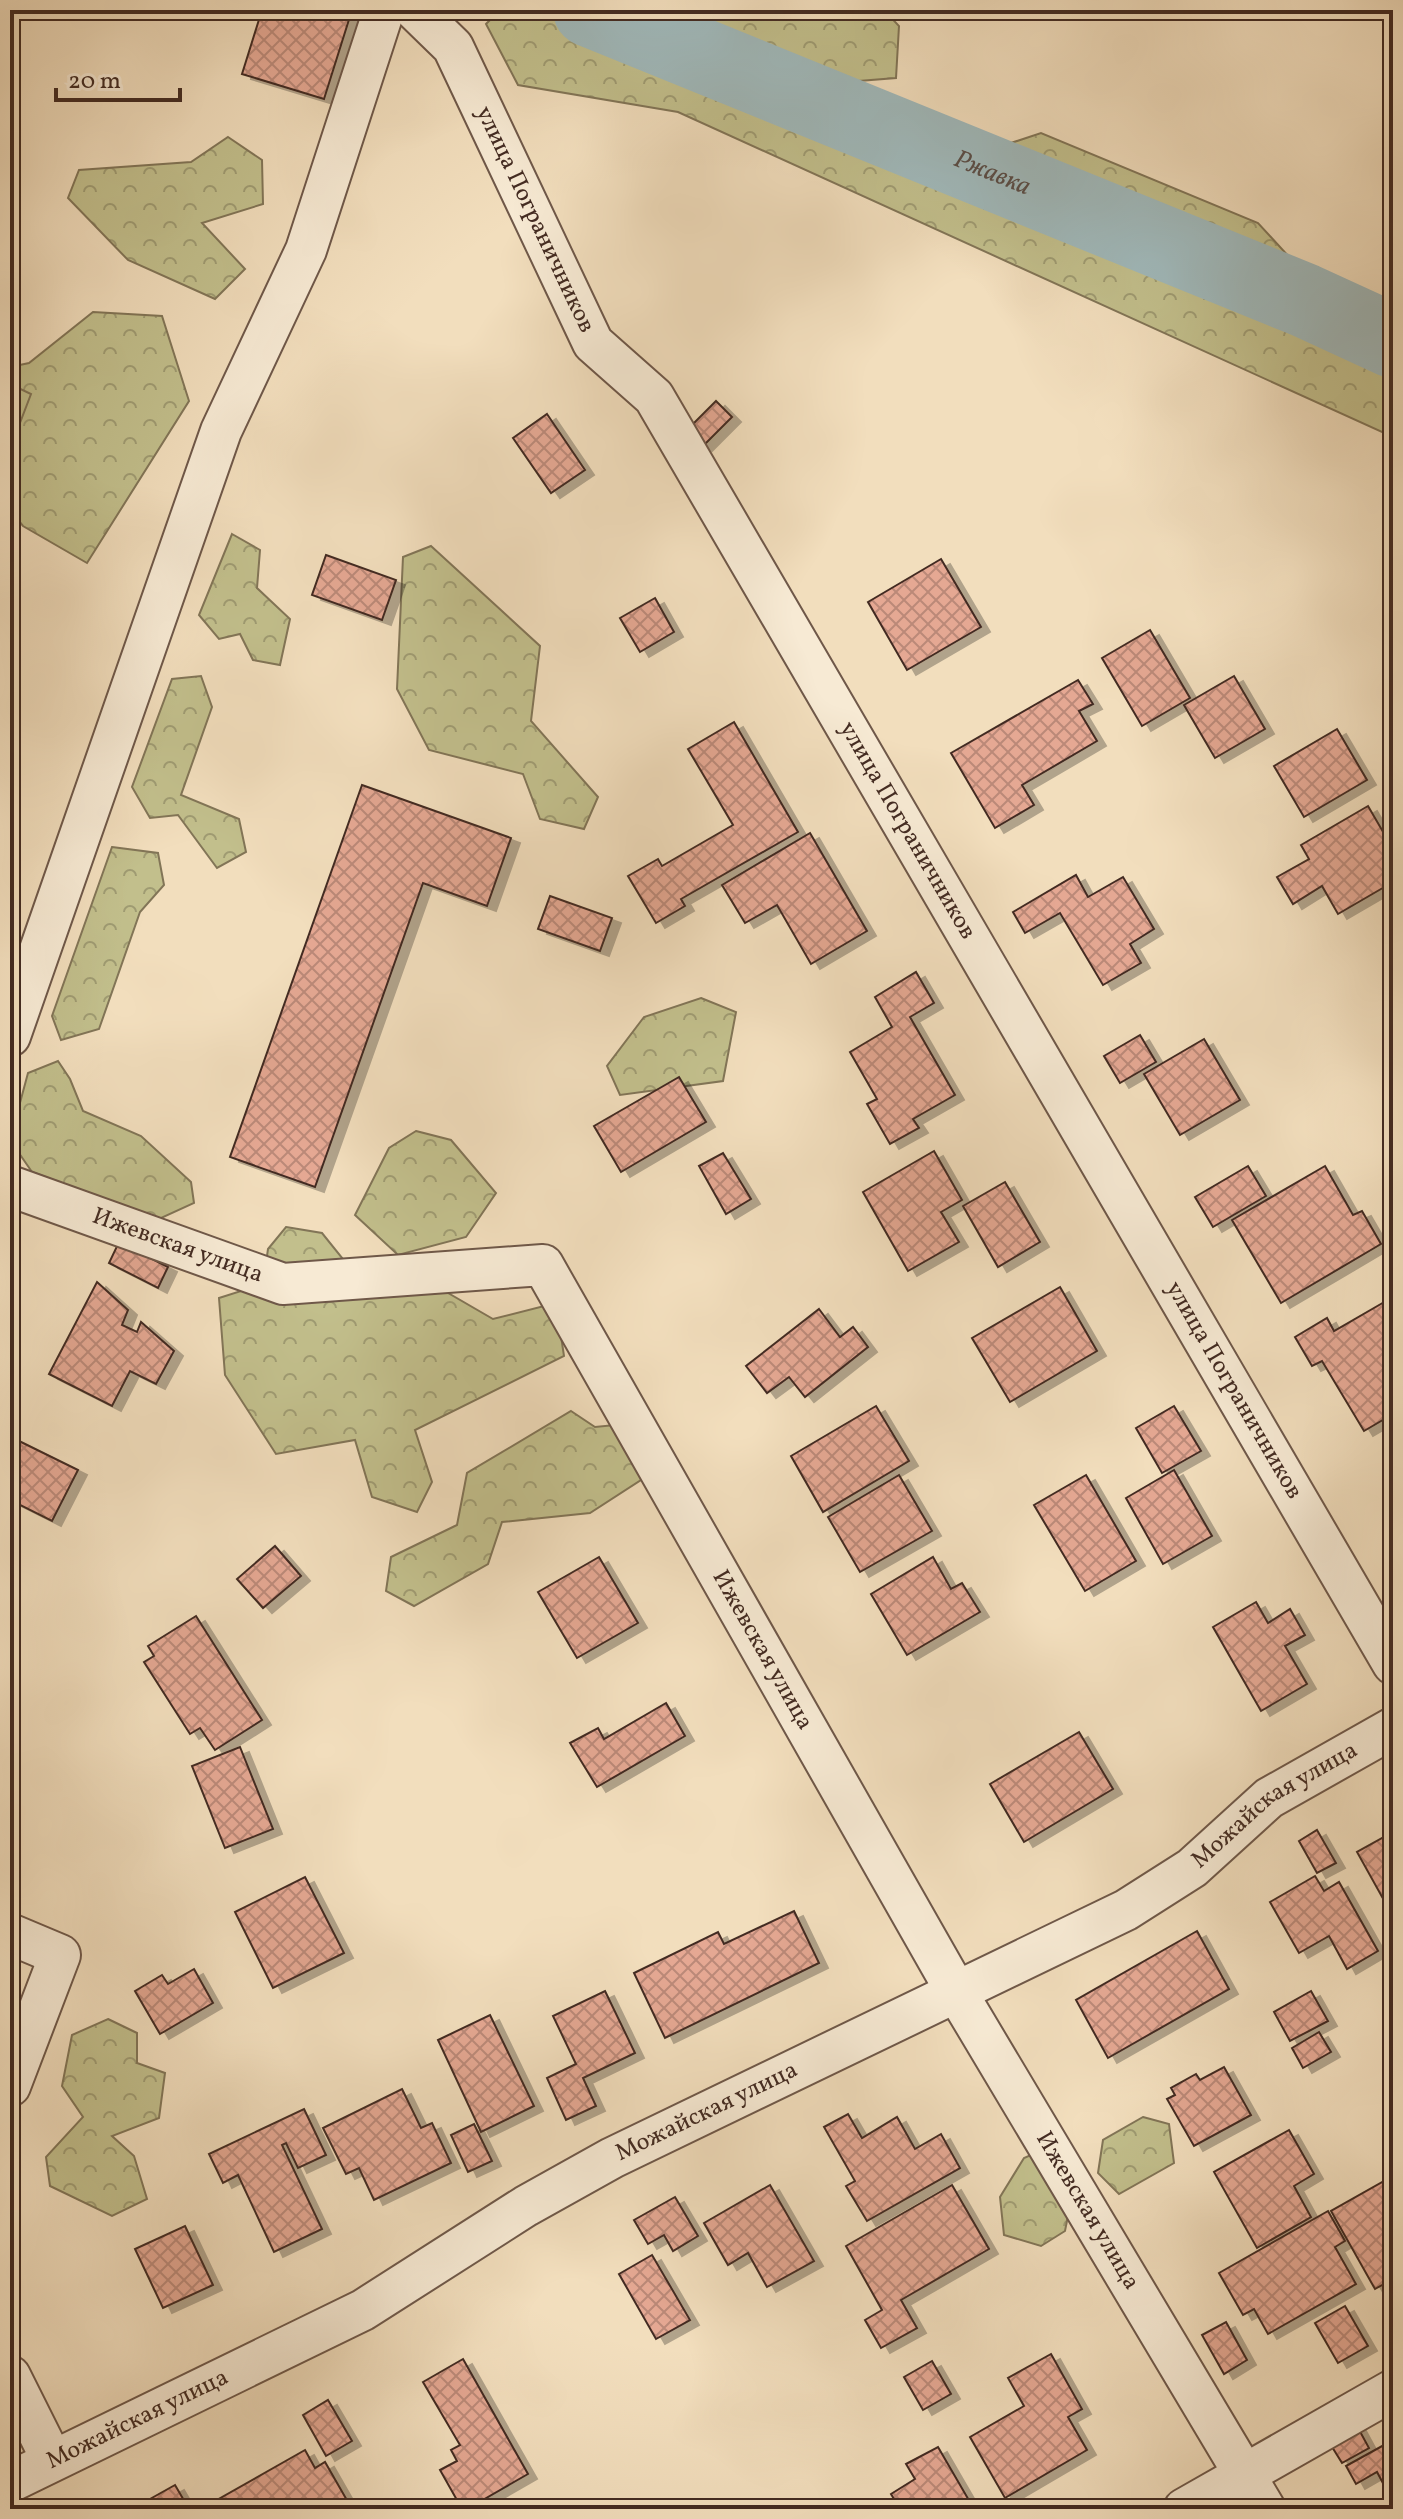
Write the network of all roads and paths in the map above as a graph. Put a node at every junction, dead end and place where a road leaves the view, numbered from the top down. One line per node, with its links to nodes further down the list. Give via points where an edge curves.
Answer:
1 (384, 10): 3 (street, via 306,250 221,431)
2 (415, 10): 5 (street, улица Пограничников, via 453,47 593,343 654,397)
3 (10, 1036)
4 (10, 1186): 8 (street, Ижевская улица, via 283,1284 543,1265)
5 (1393, 1664)
6 (1393, 1728): 8 (street, Можайская улица, via 1269,1798 1192,1868 1126,1910)
7 (10, 1934): 9 (street, via 60,1955)
8 (957, 1993): 12 (street, Можайская улица, via 612,2158 363,2310); 13 (street, Ижевская улица)
9 (10, 2086)
10 (10, 2376): 12 (street)
11 (1393, 2390): 13 (street)
12 (52, 2460): 14 (street, Можайская улица)
13 (1245, 2474): 15 (street); 16 (street, Ижевская улица)
14 (10, 2482)
15 (1184, 2509)
16 (1265, 2509)

